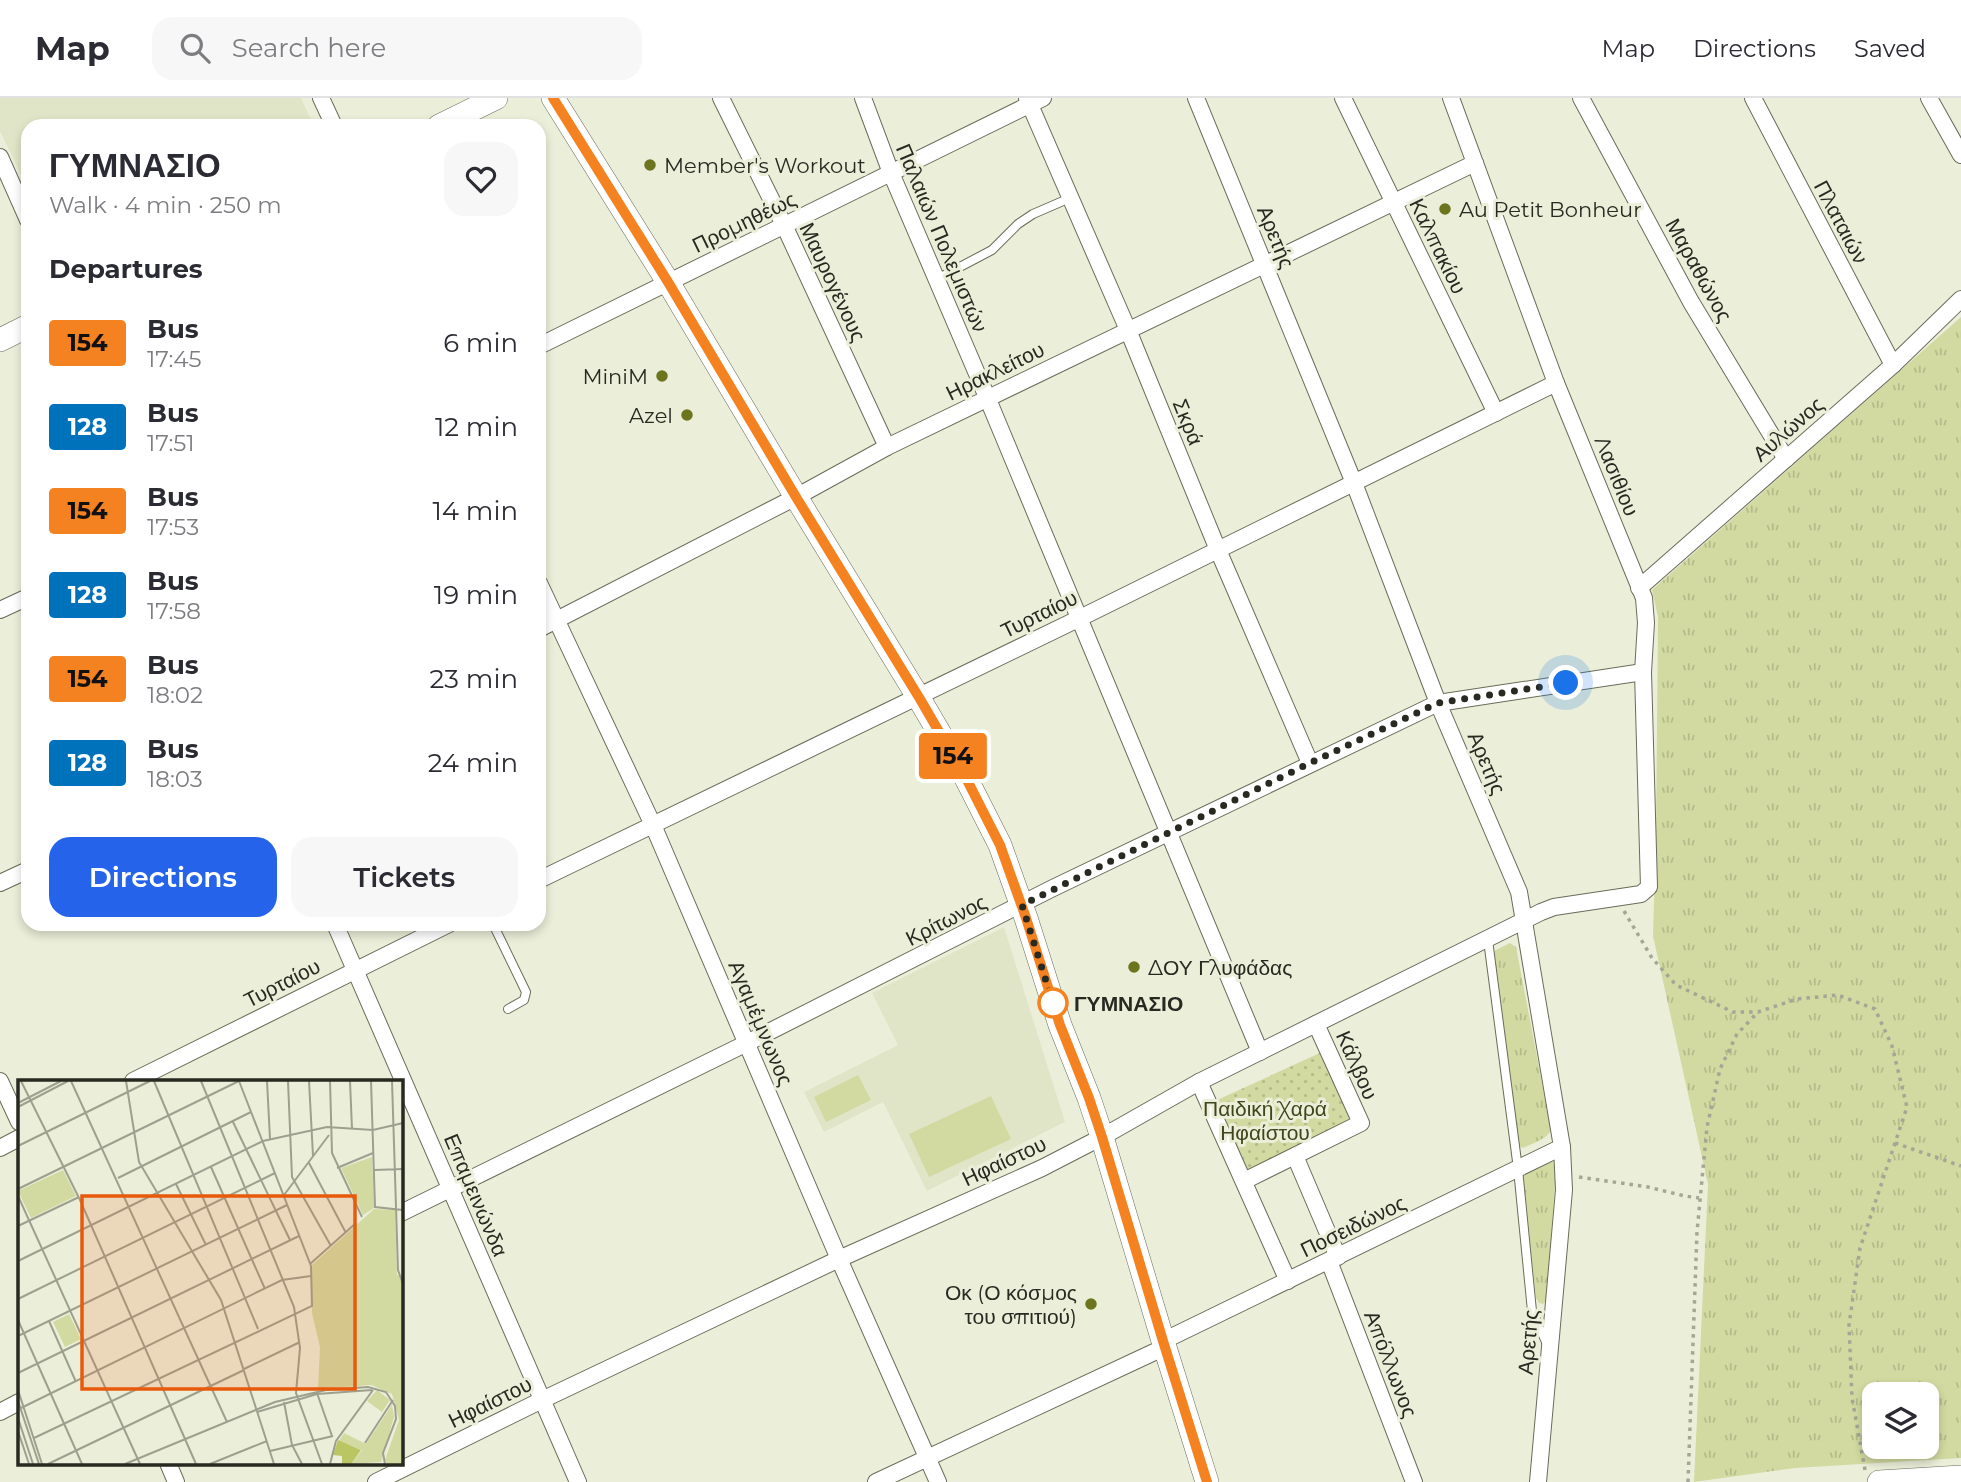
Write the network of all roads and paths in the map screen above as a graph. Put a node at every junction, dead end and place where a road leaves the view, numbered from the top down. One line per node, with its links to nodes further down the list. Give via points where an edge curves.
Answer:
1 (321, 98): 13 (street)
2 (496, 98): 14 (main road)
3 (553, 98): 25 (main road)
4 (721, 98): 22 (street, Μαυρογένους)
5 (863, 98): 18 (street, Παλαιών Πολεμιστών)
6 (1196, 98): 23 (street, Αρετής)
7 (1343, 98): 20 (street, Καλπακίου)
8 (1451, 98): 17 (street, Λασιθίου)
9 (1581, 98): 36 (street, Μαραθώνος, via 1691,302)
10 (1753, 98): 31 (street, Πλαταιών)
11 (1929, 98): 15 (street)
12 (1033, 100): 18 (street, Προμηθέως); 19 (street, Σκρά)
13 (331, 119)
14 (453, 119)
15 (1961, 155)
16 (0, 157): 21 (street)
17 (1475, 163): 20 (street, Ηρακλείτου); 32 (street, Λασιθίου)
18 (891, 173): 22 (street, Προμηθέως); 24 (street, Παλαιών Πολεμιστών)
19 (1070, 198): 24 (lane, via 1033,214 992,250); 28 (street, Σκρά)
20 (1394, 202): 23 (street, Ηρακλείτου); 34 (street, Καλπακίου)
21 (21, 204)
22 (784, 225): 25 (street, Προμηθέως); 35 (street, Μαυρογένους)
23 (1264, 265): 28 (street, Ηρακλείτου); 37 (street, Αρετής)
24 (936, 279): 33 (street, Παλαιών Πολεμιστών)
25 (668, 282): 30 (street, Προμηθέως); 38 (main road)
26 (1961, 299): 31 (street, Αυλώνος)
27 (21, 330): 29 (main road)
28 (1128, 330): 33 (street, Ηρακλείτου); 39 (street, Σκρά)
29 (0, 340)
30 (546, 343)
31 (1893, 365): 36 (street, Αυλώνος)
32 (1556, 383): 34 (street, Τυρταίου); 40 (street, Λασιθίου)
33 (987, 397): 35 (street, Ηρακλείτου); 44 (street, Παλαιών Πολεμιστών)
34 (1496, 413): 37 (street, Τυρταίου)
35 (887, 447): 38 (street, Ηρακλείτου)
36 (1786, 459): 40 (street, Αυλώνος)
37 (1354, 483): 39 (street, Τυρταίου); 49 (street, Αρετής)
38 (796, 497): 45 (street, Ηρακλείτου); 48 (main road)
39 (1218, 550): 44 (street, Τυρταίου); 50 (street, Σκρά)
40 (1639, 588): 47 (street, Λασιθίου, via 1646,623)
41 (546, 599): 45 (street, Αγαμέμνωνος)
42 (21, 600): 43 (street)
43 (0, 610)
44 (1078, 619): 48 (street, Τυρταίου); 52 (street, Παλαιών Πολεμιστών)
45 (556, 621): 46 (street, Ηρακλείτου); 51 (street, Αγαμέμνωνος)
46 (546, 626)
47 (1643, 672): 49 (street, Κρίτωνος); 56 (street, Λασιθίου)
48 (917, 696): 51 (street, Τυρταίου); 58 (main road, via 1000,845)
49 (1438, 703): 50 (street, Κρίτωνος); 59 (street, Αρετής, via 1519,892)
50 (1310, 763): 52 (street, Κρίτωνος)
51 (653, 825): 54 (street, Τυρταίου); 68 (street, Αγαμέμνωνος)
52 (1169, 832): 58 (street, Κρίτωνος); 69 (street, Παλαιών Πολεμιστών)
53 (21, 873): 55 (street)
54 (546, 877)
55 (0, 883)
56 (1649, 887): 57 (street, Ηφαίστου, via 1641,894)
57 (1616, 897): 59 (street, Ηφαίστου, via 1554,907); 66 (path, via 1652,958 1676,985 1733,1012)
58 (1022, 905): 68 (street, Κρίτωνος); 74 (main road)
59 (1525, 921): 63 (street, Ηφαίστου); 77 (street, Αρετής)
60 (338, 931): 64 (street, Επαμεινώνδα)
61 (436, 931): 64 (street, Τυρταίου)
62 (496, 931): 65 (lane, via 526,992 524,1000)
63 (1488, 940): 67 (street, Ηφαίστου); 81 (lane)
64 (355, 970): 70 (street, Τυρταίου); 84 (street, Επαμεινώνδα)
65 (508, 1009)
66 (1758, 1012): 76 (path, via 1797,999 1838,995 1875,1009 1892,1046 1907,1107); 85 (path, via 1737,1034 1720,1069 1707,1127)
67 (1316, 1024): 69 (street, Ηφαίστου); 79 (street, Κάλβου, via 1361,1123)
68 (747, 1043): 84 (street, Κρίτωνος); 87 (street, Αγαμέμνωνος)
69 (1260, 1052): 72 (street, Ηφαίστου)
70 (136, 1080)
71 (0, 1081): 73 (street)
72 (1199, 1082): 74 (street, Ηφαίστου); 83 (street)
73 (18, 1120)
74 (1102, 1137): 87 (street, Ηφαίστου); 90 (main road)
75 (18, 1139): 78 (street)
76 (1895, 1143): 80 (path); 97 (path, via 1860,1248 1849,1325 1852,1398)
77 (1562, 1147): 81 (street, Ποσειδώνος); 82 (street, Αρετής)
78 (0, 1148)
79 (1295, 1156): 83 (street); 88 (street, Απόλλωνος)
80 (1961, 1167)
81 (1518, 1169): 88 (street, Ποσειδώνος); 91 (lane, via 1532,1311)
82 (1563, 1175): 85 (path); 91 (street, Αρετής)
83 (1244, 1181): 89 (street)
84 (450, 1188): 86 (street, Κρίτωνος); 92 (street, Επαμεινώνδα)
85 (1700, 1198): 107 (path)
86 (402, 1212)
87 (839, 1259): 92 (street, Ηφαίστου); 95 (street, Αγαμέμνωνος)
88 (1334, 1259): 89 (street, Ποσειδώνος); 105 (street, Απόλλωνος)
89 (1288, 1281): 90 (street, Ποσειδώνος)
90 (1164, 1344): 95 (street, Ποσειδώνος); 104 (main road)
91 (1549, 1347): 106 (street, Αρετής)
92 (542, 1400): 100 (street, Ηφαίστου); 101 (street, Επαμεινώνδα)
93 (18, 1403): 94 (street)
94 (0, 1412)
95 (927, 1457): 102 (street, Ποσειδώνος); 103 (street, Αγαμέμνωνος)
96 (167, 1464): 99 (street)
97 (1872, 1476): 98 (main road)
98 (1961, 1477)
99 (176, 1482)
100 (376, 1482)
101 (578, 1482)
102 (876, 1482)
103 (938, 1482)
104 (1207, 1482)
105 (1414, 1482)
106 (1538, 1482)
107 (1688, 1482)

